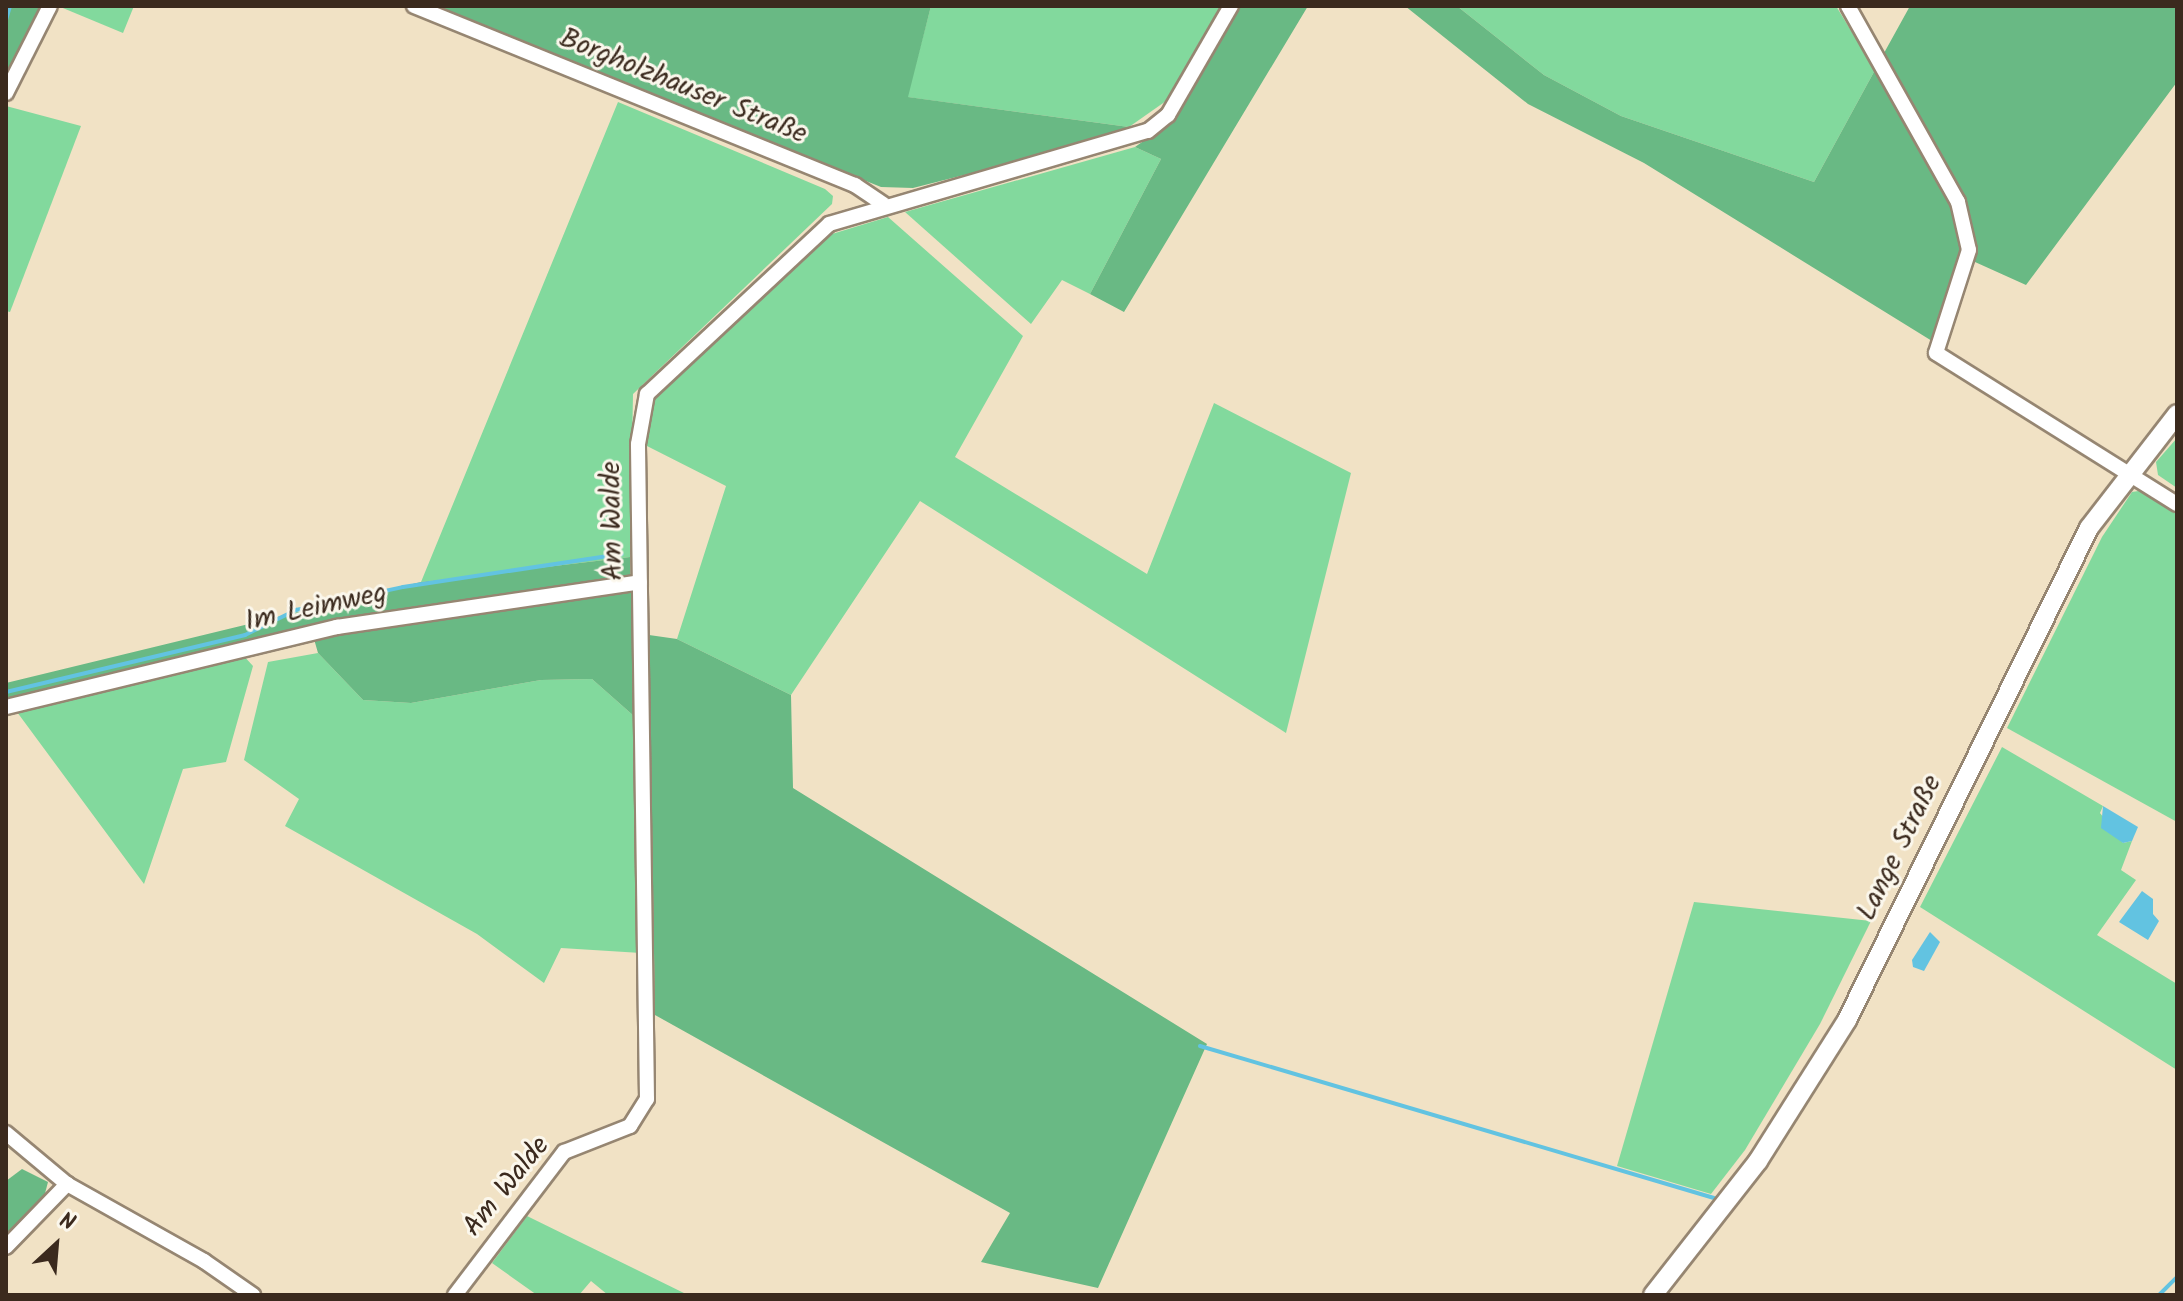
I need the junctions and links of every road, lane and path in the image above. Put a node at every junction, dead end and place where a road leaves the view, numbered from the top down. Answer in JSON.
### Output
{"nodes":[{"id":1,"x":50,"y":6,"type":"edge"},
{"id":2,"x":414,"y":6,"type":"edge"},
{"id":3,"x":1231,"y":6,"type":"edge"},
{"id":4,"x":1848,"y":6,"type":"edge"},
{"id":5,"x":6,"y":93,"type":"edge"},
{"id":6,"x":883,"y":204,"type":"junction"},
{"id":7,"x":2177,"y":414,"type":"edge"},
{"id":8,"x":2129,"y":472,"type":"junction"},
{"id":9,"x":2177,"y":504,"type":"edge"},
{"id":10,"x":640,"y":582,"type":"junction"},
{"id":11,"x":6,"y":707,"type":"edge"},
{"id":12,"x":6,"y":1133,"type":"edge"},
{"id":13,"x":67,"y":1184,"type":"junction"},
{"id":14,"x":6,"y":1247,"type":"edge"},
{"id":15,"x":253,"y":1295,"type":"edge"},
{"id":16,"x":455,"y":1295,"type":"edge"},
{"id":17,"x":1653,"y":1295,"type":"edge"}],
"edges":[{"from":1,"to":5,"type":"street"},
{"from":2,"to":6,"type":"street","name":"Borgholzhauser Straße"},
{"from":3,"to":6,"type":"street","name":"Am Walde"},
{"from":4,"to":8,"type":"street"},
{"from":6,"to":10,"type":"street","name":"Am Walde"},
{"from":7,"to":8,"type":"street","name":"Lange Straße"},
{"from":8,"to":9,"type":"street"},
{"from":8,"to":17,"type":"street","name":"Lange Straße"},
{"from":10,"to":11,"type":"street","name":"Im Leimweg"},
{"from":10,"to":16,"type":"street","name":"Am Walde"},
{"from":12,"to":13,"type":"street"},
{"from":13,"to":14,"type":"street"},
{"from":13,"to":15,"type":"street"}]}
